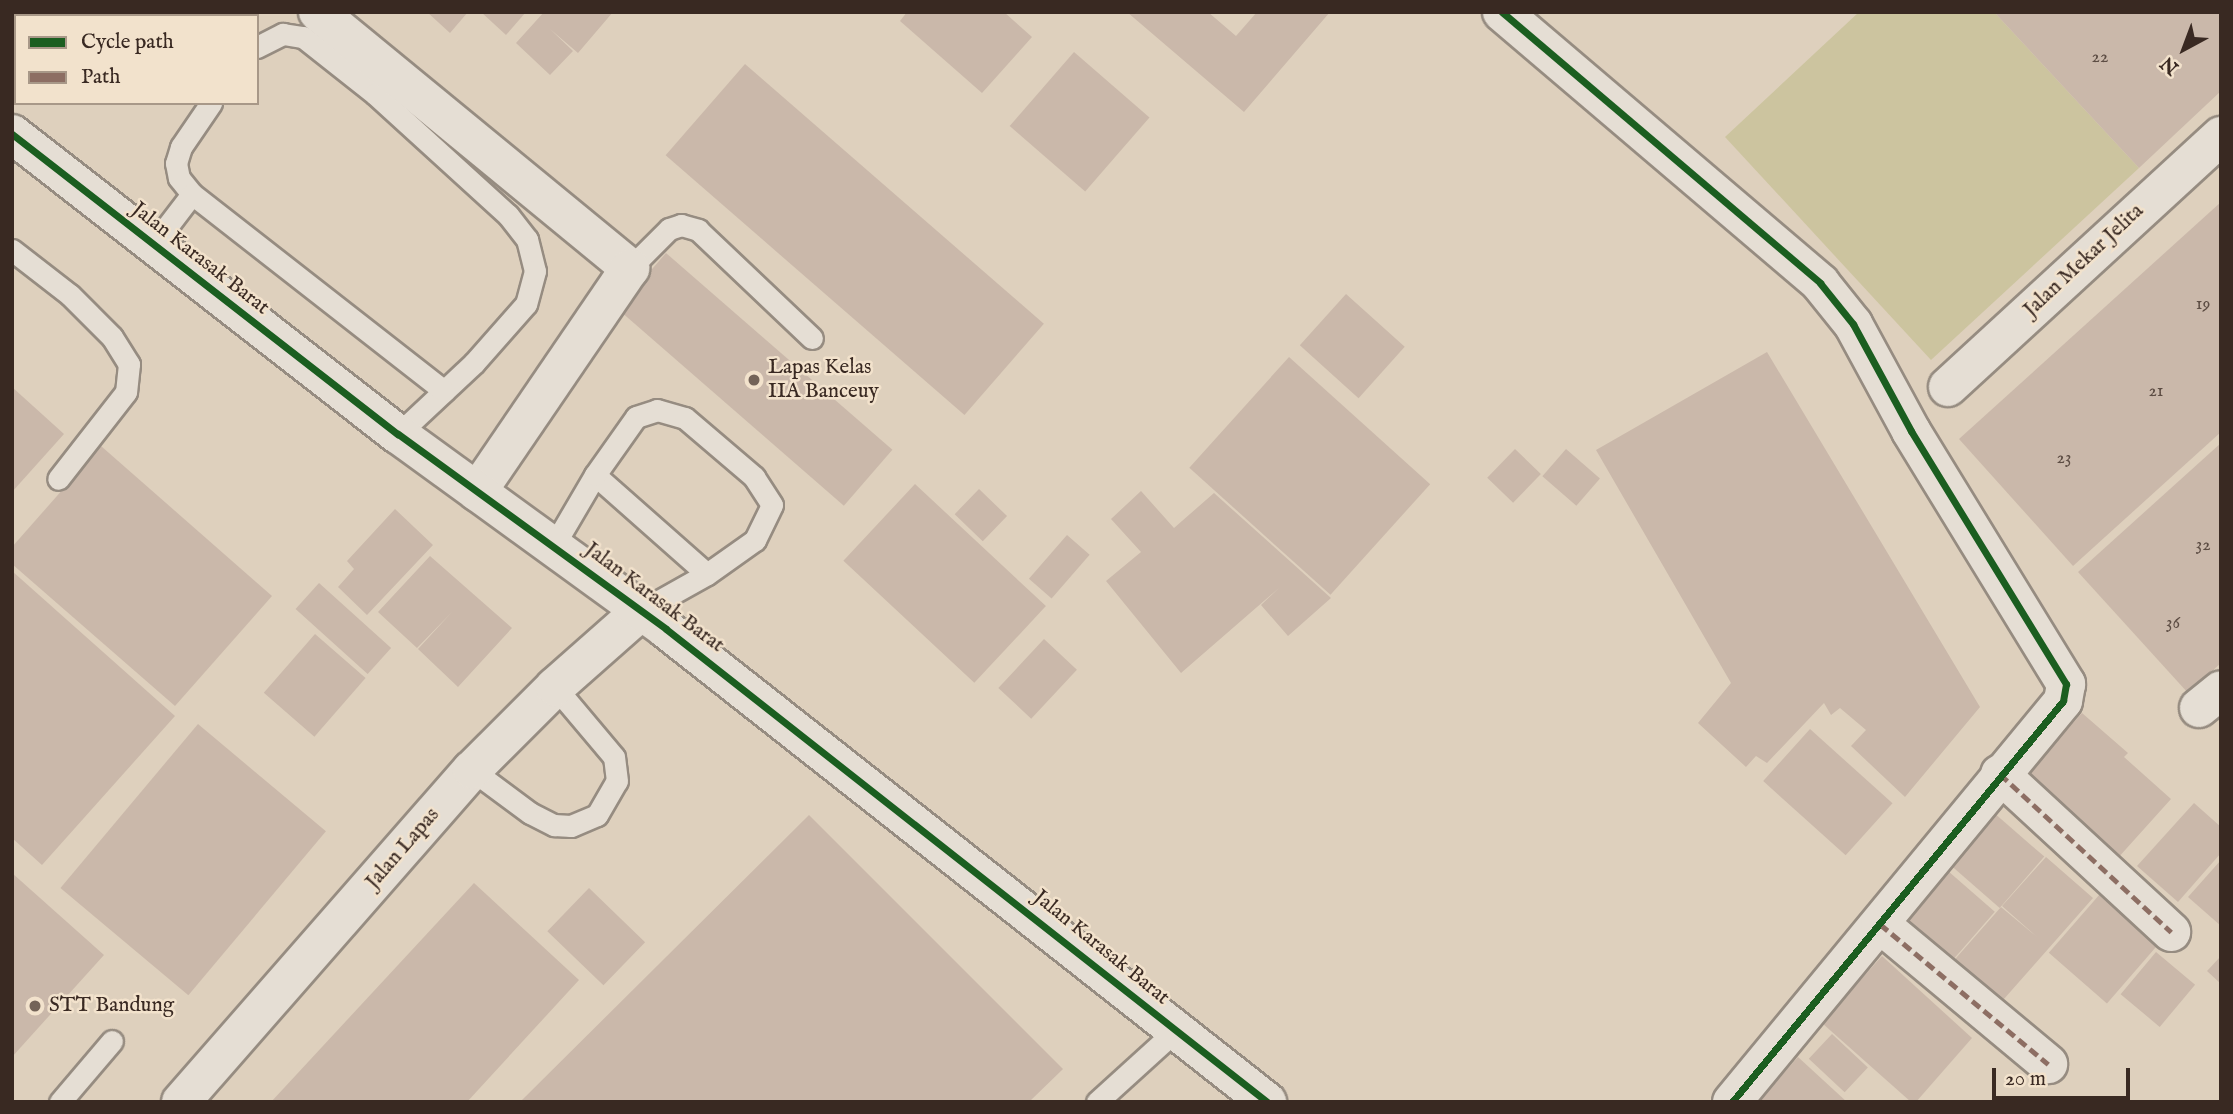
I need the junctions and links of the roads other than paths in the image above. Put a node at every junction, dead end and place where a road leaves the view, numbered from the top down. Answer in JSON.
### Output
{"nodes":[{"id":1,"x":318,"y":12,"type":"edge"},
{"id":2,"x":1502,"y":12,"type":"edge"},
{"id":3,"x":259,"y":46,"type":"edge"},
{"id":4,"x":210,"y":105,"type":"edge"},
{"id":5,"x":12,"y":134,"type":"edge"},
{"id":6,"x":2221,"y":136,"type":"edge"},
{"id":7,"x":192,"y":194,"type":"junction"},
{"id":8,"x":153,"y":245,"type":"junction"},
{"id":9,"x":12,"y":250,"type":"edge"},
{"id":10,"x":630,"y":268,"type":"junction"},
{"id":11,"x":812,"y":338,"type":"dead end"},
{"id":12,"x":1948,"y":387,"type":"dead end"},
{"id":13,"x":444,"y":391,"type":"junction"},
{"id":14,"x":398,"y":434,"type":"junction"},
{"id":15,"x":595,"y":475,"type":"junction"},
{"id":16,"x":58,"y":479,"type":"dead end"},
{"id":17,"x":477,"y":492,"type":"junction"},
{"id":18,"x":554,"y":545,"type":"junction"},
{"id":19,"x":707,"y":574,"type":"junction"},
{"id":20,"x":641,"y":611,"type":"junction"},
{"id":21,"x":555,"y":687,"type":"junction"},
{"id":22,"x":472,"y":770,"type":"junction"},
{"id":23,"x":2000,"y":774,"type":"junction"},
{"id":24,"x":1880,"y":924,"type":"junction"},
{"id":25,"x":2171,"y":932,"type":"dead end"},
{"id":26,"x":1176,"y":1030,"type":"junction"},
{"id":27,"x":112,"y":1041,"type":"dead end"},
{"id":28,"x":2048,"y":1064,"type":"dead end"},
{"id":29,"x":60,"y":1102,"type":"edge"},
{"id":30,"x":181,"y":1102,"type":"edge"},
{"id":31,"x":1097,"y":1102,"type":"edge"},
{"id":32,"x":1266,"y":1102,"type":"edge"},
{"id":33,"x":1732,"y":1102,"type":"edge"}],
"edges":[{"from":1,"to":10,"type":"street"},
{"from":2,"to":23,"type":"street"},
{"from":3,"to":13,"type":"lane"},
{"from":4,"to":7,"type":"lane"},
{"from":5,"to":8,"type":"street","name":"Jalan Karasak Barat"},
{"from":6,"to":12,"type":"street","name":"Jalan Mekar Jelita"},
{"from":7,"to":8,"type":"lane"},
{"from":7,"to":13,"type":"lane"},
{"from":8,"to":14,"type":"street","name":"Jalan Karasak Barat"},
{"from":9,"to":16,"type":"lane"},
{"from":10,"to":11,"type":"lane"},
{"from":10,"to":17,"type":"street"},
{"from":13,"to":14,"type":"lane"},
{"from":14,"to":17,"type":"street","name":"Jalan Karasak Barat"},
{"from":15,"to":18,"type":"lane"},
{"from":15,"to":19,"type":"lane"},
{"from":15,"to":19,"type":"lane"},
{"from":17,"to":18,"type":"street","name":"Jalan Karasak Barat"},
{"from":18,"to":20,"type":"street","name":"Jalan Karasak Barat"},
{"from":19,"to":20,"type":"lane"},
{"from":20,"to":21,"type":"street","name":"Jalan Lapas"},
{"from":20,"to":26,"type":"street","name":"Jalan Karasak Barat"},
{"from":21,"to":22,"type":"street","name":"Jalan Lapas"},
{"from":21,"to":22,"type":"lane"},
{"from":22,"to":30,"type":"street","name":"Jalan Lapas"},
{"from":23,"to":24,"type":"street"},
{"from":23,"to":25,"type":"street"},
{"from":24,"to":28,"type":"street"},
{"from":24,"to":33,"type":"street"},
{"from":26,"to":31,"type":"lane"},
{"from":26,"to":32,"type":"street","name":"Jalan Karasak Barat"},
{"from":27,"to":29,"type":"lane"}]}
